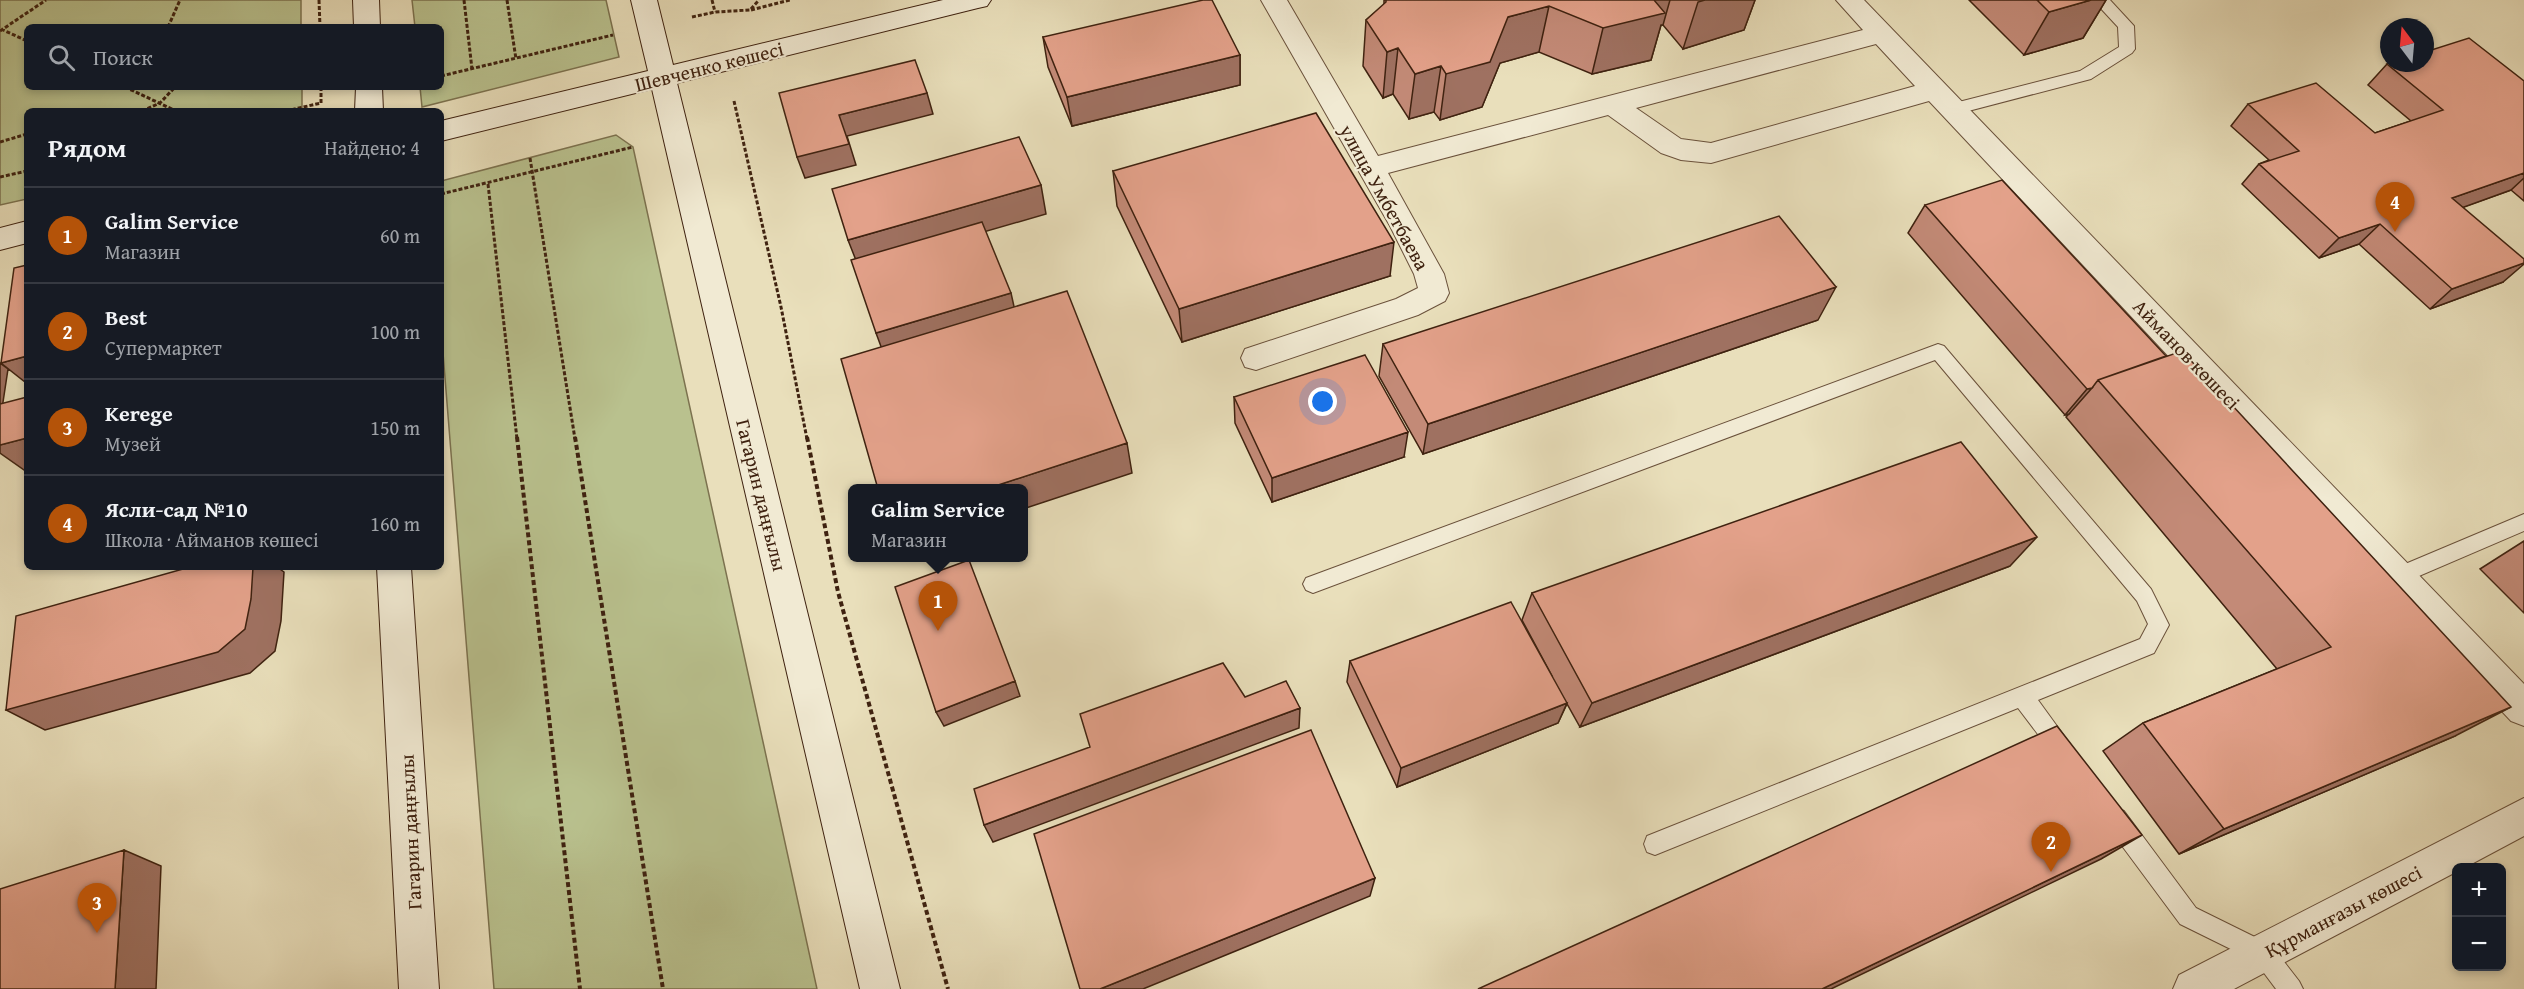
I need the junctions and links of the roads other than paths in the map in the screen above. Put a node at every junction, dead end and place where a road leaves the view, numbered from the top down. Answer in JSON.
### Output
{"nodes":[{"id":1,"x":366,"y":0,"type":"edge"},
{"id":2,"x":644,"y":0,"type":"edge"},
{"id":3,"x":978,"y":0,"type":"edge"},
{"id":4,"x":1274,"y":0,"type":"edge"},
{"id":5,"x":1849,"y":0,"type":"edge"},
{"id":6,"x":2102,"y":0,"type":"edge"},
{"id":7,"x":367,"y":24,"type":"edge"},
{"id":8,"x":1882,"y":34,"type":"junction"},
{"id":9,"x":662,"y":77,"type":"junction"},
{"id":10,"x":369,"y":90,"type":"edge"},
{"id":11,"x":1944,"y":99,"type":"junction"},
{"id":12,"x":1611,"y":105,"type":"junction"},
{"id":13,"x":369,"y":108,"type":"edge"},
{"id":14,"x":444,"y":130,"type":"edge"},
{"id":15,"x":1371,"y":168,"type":"junction"},
{"id":16,"x":24,"y":233,"type":"edge"},
{"id":17,"x":0,"y":239,"type":"edge"},
{"id":18,"x":1256,"y":358,"type":"dead end"},
{"id":19,"x":2524,"y":522,"type":"edge"},
{"id":20,"x":394,"y":570,"type":"edge"},
{"id":21,"x":2398,"y":576,"type":"junction"},
{"id":22,"x":1313,"y":584,"type":"dead end"},
{"id":23,"x":2022,"y":696,"type":"junction"},
{"id":24,"x":2524,"y":709,"type":"edge"},
{"id":25,"x":2080,"y":772,"type":"edge"},
{"id":26,"x":2102,"y":801,"type":"edge"},
{"id":27,"x":2524,"y":816,"type":"edge"},
{"id":28,"x":1655,"y":844,"type":"dead end"},
{"id":29,"x":2262,"y":953,"type":"junction"},
{"id":30,"x":419,"y":989,"type":"edge"},
{"id":31,"x":880,"y":989,"type":"edge"},
{"id":32,"x":2193,"y":989,"type":"edge"},
{"id":33,"x":2291,"y":989,"type":"edge"}],
"edges":[{"from":1,"to":7,"type":"street"},
{"from":2,"to":9,"type":"street","name":"Гагарин даңғылы"},
{"from":3,"to":9,"type":"street","name":"Шевченко көшесі"},
{"from":4,"to":15,"type":"street","name":"улица Умбетбаева"},
{"from":5,"to":8,"type":"street","name":"Айманов көшесі"},
{"from":6,"to":11,"type":"lane"},
{"from":8,"to":11,"type":"street","name":"Айманов көшесі"},
{"from":8,"to":12,"type":"street"},
{"from":9,"to":14,"type":"street","name":"Шевченко көшесі"},
{"from":9,"to":31,"type":"street","name":"Гагарин даңғылы"},
{"from":10,"to":13,"type":"street"},
{"from":11,"to":12,"type":"street"},
{"from":11,"to":21,"type":"street","name":"Айманов көшесі"},
{"from":12,"to":15,"type":"street"},
{"from":15,"to":18,"type":"street","name":"улица Умбетбаева"},
{"from":16,"to":17,"type":"street"},
{"from":19,"to":21,"type":"lane"},
{"from":20,"to":30,"type":"street","name":"Гагарин даңғылы"},
{"from":21,"to":24,"type":"street","name":"Айманов көшесі"},
{"from":22,"to":23,"type":"lane"},
{"from":23,"to":25,"type":"lane"},
{"from":23,"to":28,"type":"lane"},
{"from":26,"to":29,"type":"lane"},
{"from":27,"to":29,"type":"street","name":"Құрманғазы көшесі"},
{"from":29,"to":32,"type":"street","name":"Құрманғазы көшесі"},
{"from":29,"to":33,"type":"lane"}]}
